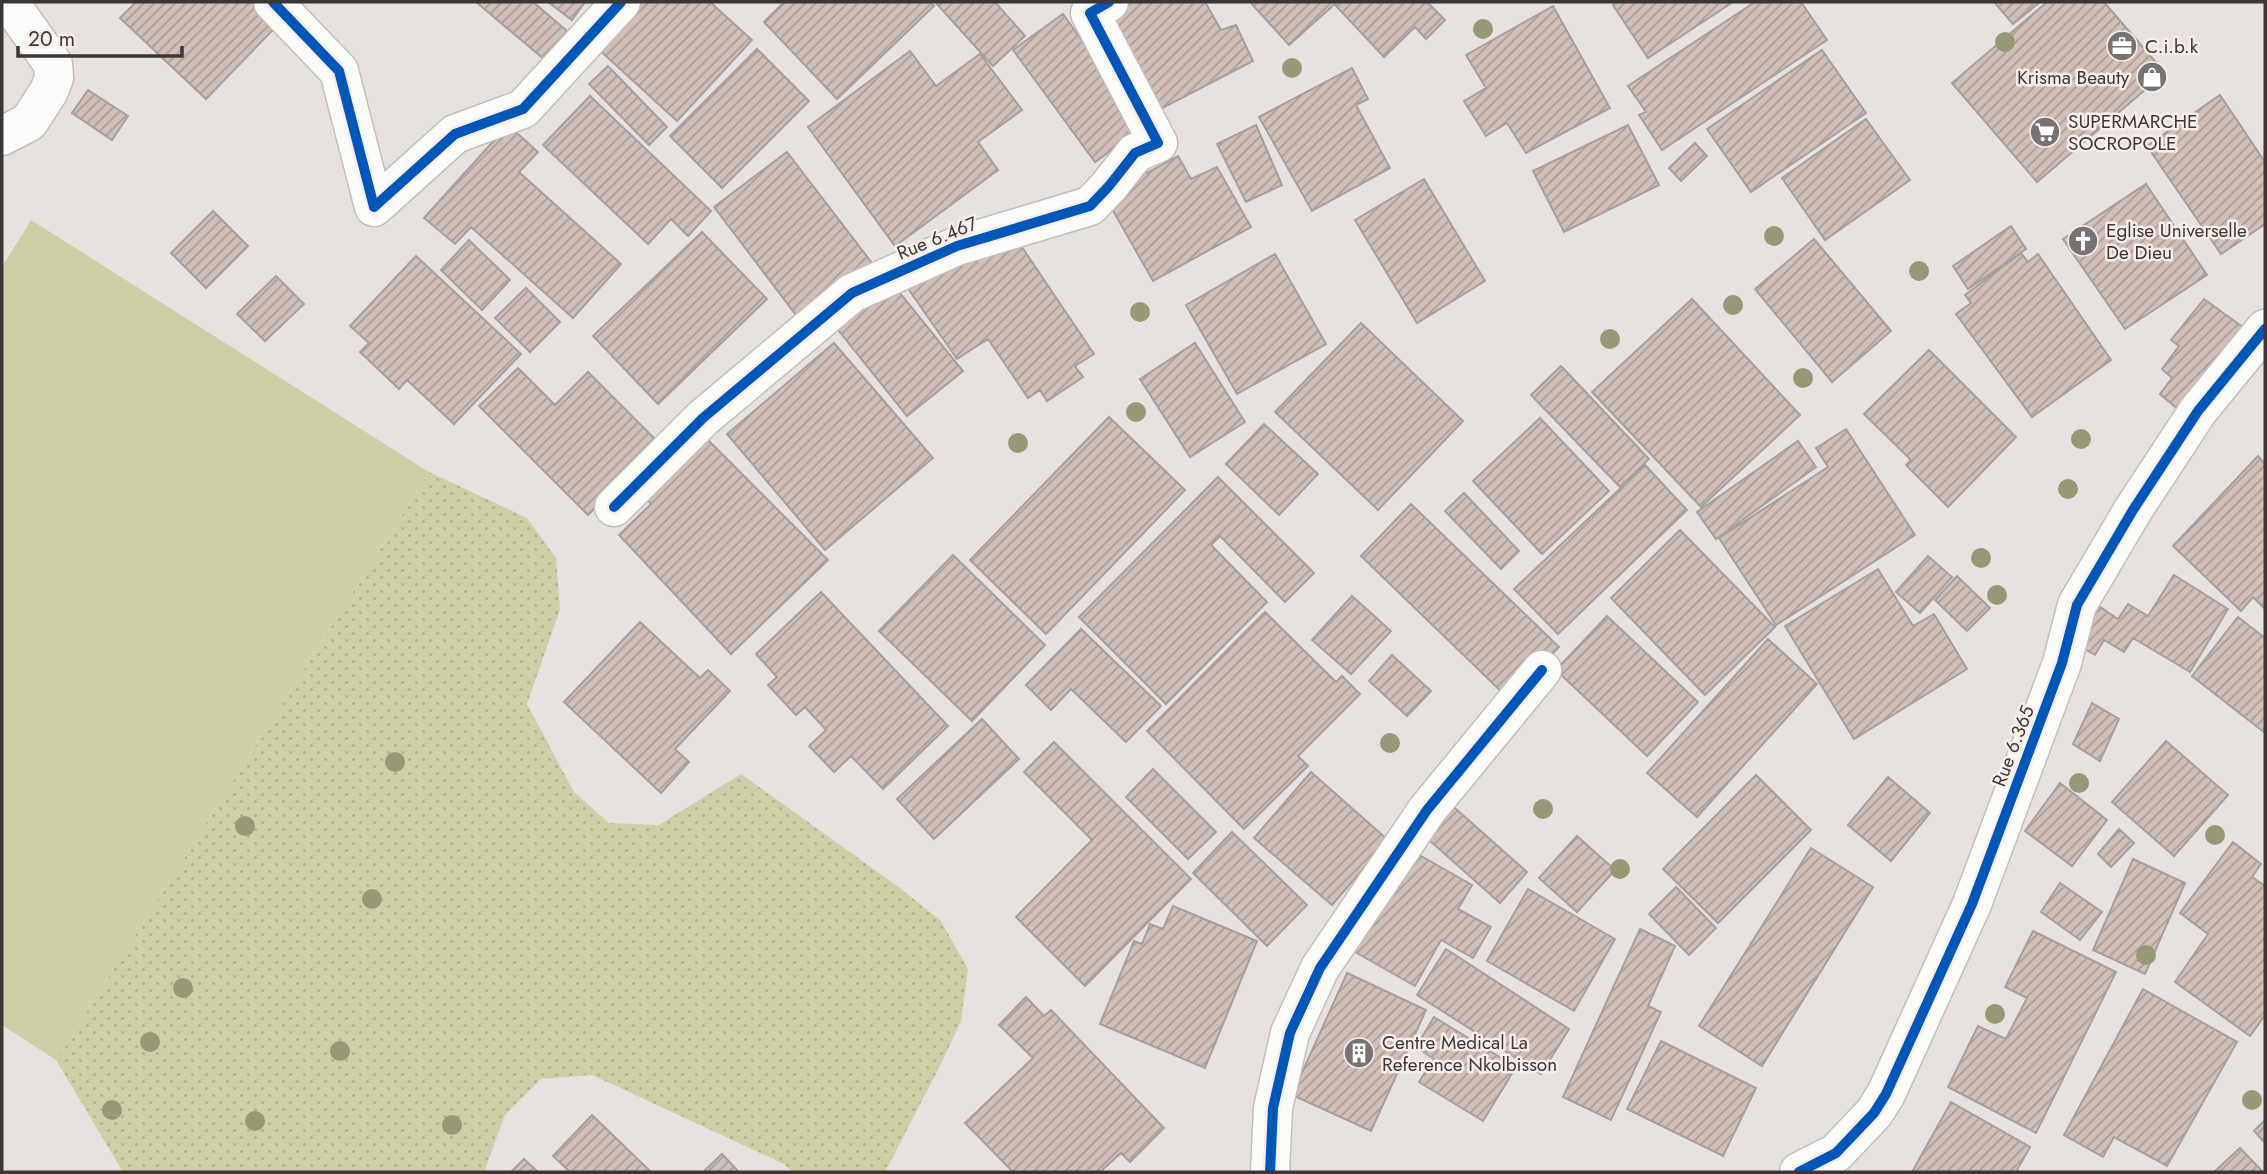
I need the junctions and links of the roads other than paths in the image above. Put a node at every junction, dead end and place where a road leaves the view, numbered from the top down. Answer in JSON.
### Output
{"nodes":[{"id":1,"x":9,"y":2,"type":"edge"},
{"id":2,"x":273,"y":2,"type":"edge"},
{"id":3,"x":621,"y":2,"type":"edge"},
{"id":4,"x":1109,"y":2,"type":"edge"},
{"id":5,"x":2,"y":136,"type":"edge"},
{"id":6,"x":2265,"y":328,"type":"edge"},
{"id":7,"x":614,"y":507,"type":"dead end"},
{"id":8,"x":1542,"y":670,"type":"dead end"},
{"id":9,"x":1833,"y":1163,"type":"edge"},
{"id":10,"x":1270,"y":1172,"type":"edge"},
{"id":11,"x":1799,"y":1172,"type":"edge"}],
"edges":[{"from":1,"to":5,"type":"street"},
{"from":2,"to":3,"type":"street"},
{"from":4,"to":7,"type":"street","name":"Rue 6.467"},
{"from":6,"to":9,"type":"street","name":"Rue 6.365"},
{"from":8,"to":10,"type":"street"},
{"from":9,"to":11,"type":"street","name":"Rue 6.365"}]}
